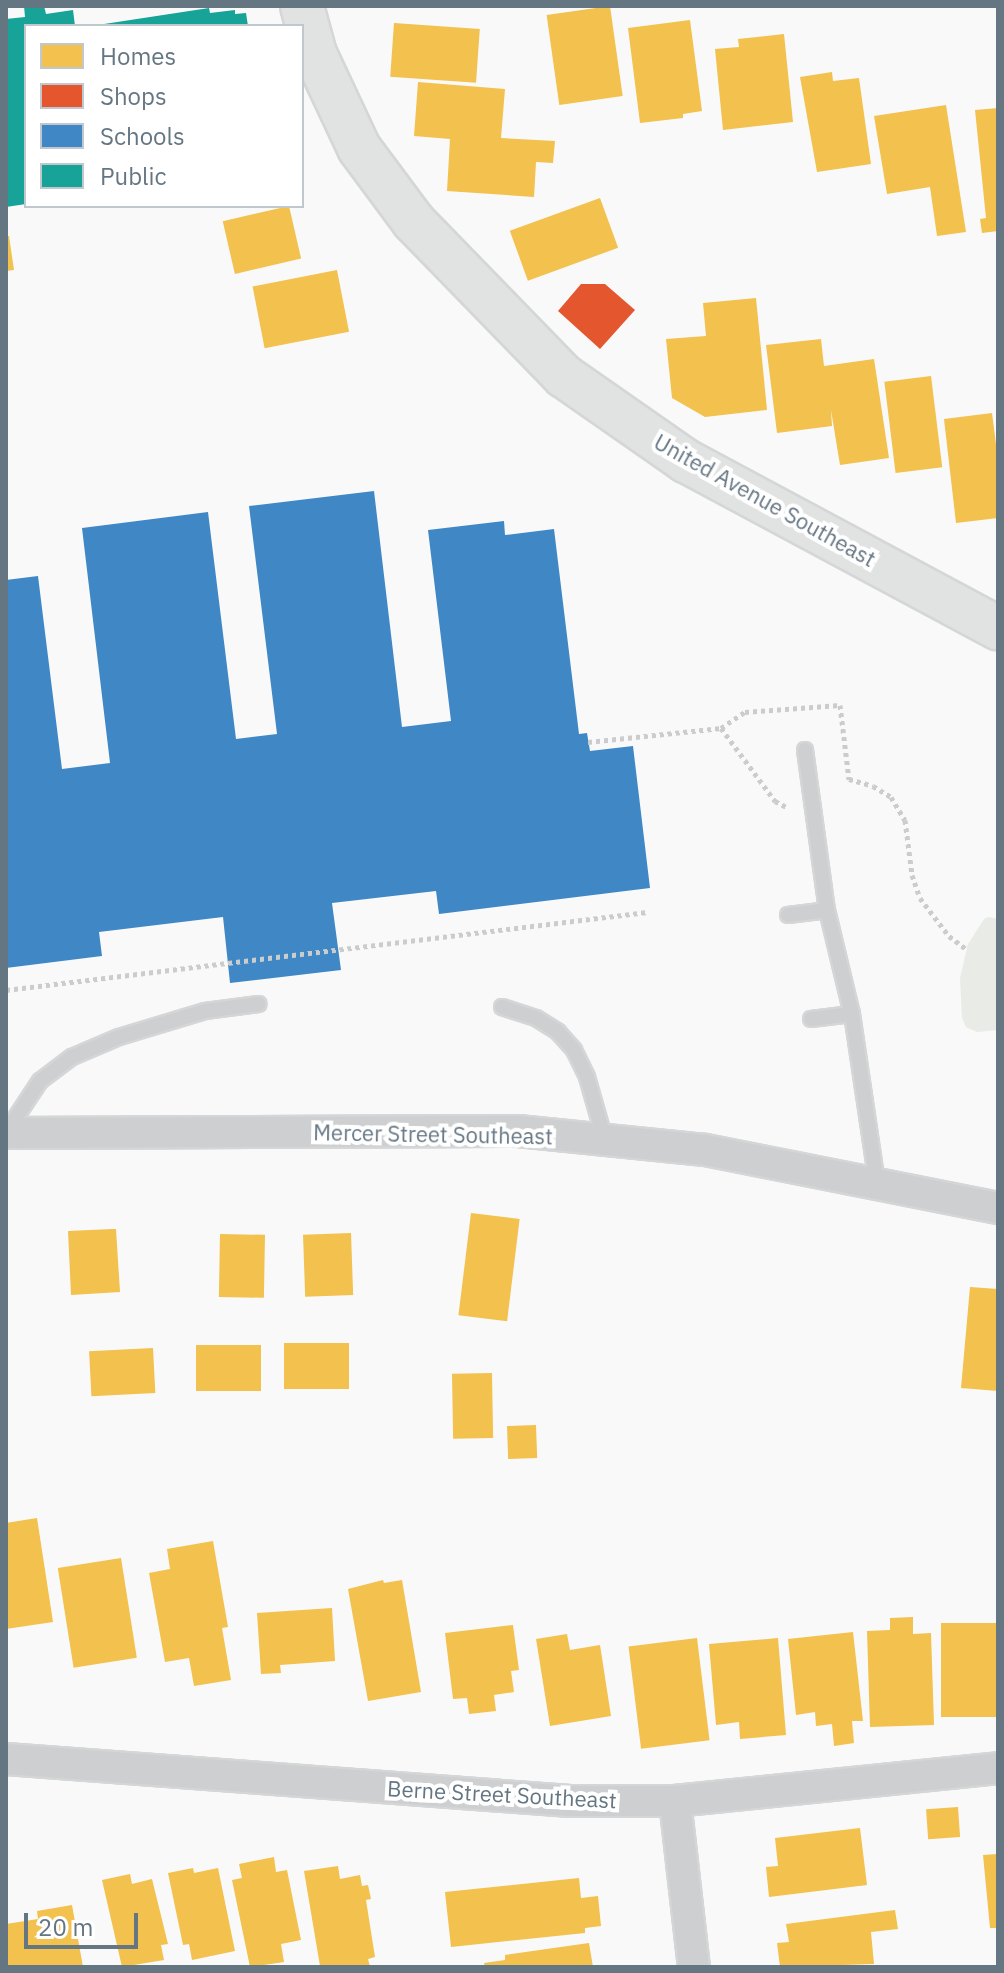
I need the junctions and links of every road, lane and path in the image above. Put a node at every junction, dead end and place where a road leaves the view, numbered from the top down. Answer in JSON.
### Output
{"nodes":[{"id":1,"x":302,"y":6,"type":"edge"},
{"id":2,"x":998,"y":628,"type":"edge"},
{"id":3,"x":721,"y":728,"type":"junction"},
{"id":4,"x":588,"y":742,"type":"dead end"},
{"id":5,"x":805,"y":750,"type":"dead end"},
{"id":6,"x":814,"y":820,"type":"junction"},
{"id":7,"x":827,"y":910,"type":"junction"},
{"id":8,"x":647,"y":912,"type":"dead end"},
{"id":9,"x":788,"y":915,"type":"dead end"},
{"id":10,"x":966,"y":949,"type":"dead end"},
{"id":11,"x":6,"y":990,"type":"edge"},
{"id":12,"x":259,"y":1004,"type":"dead end"},
{"id":13,"x":502,"y":1007,"type":"dead end"},
{"id":14,"x":852,"y":1014,"type":"junction"},
{"id":15,"x":811,"y":1019,"type":"dead end"},
{"id":16,"x":6,"y":1133,"type":"edge"},
{"id":17,"x":605,"y":1140,"type":"junction"},
{"id":18,"x":877,"y":1184,"type":"junction"},
{"id":19,"x":998,"y":1208,"type":"edge"},
{"id":20,"x":6,"y":1759,"type":"edge"},
{"id":21,"x":998,"y":1768,"type":"edge"},
{"id":22,"x":675,"y":1801,"type":"junction"},
{"id":23,"x":694,"y":1967,"type":"edge"}],
"edges":[{"from":1,"to":2,"type":"street","name":"United Avenue Southeast"},
{"from":3,"to":4,"type":"path"},
{"from":3,"to":6,"type":"path"},
{"from":3,"to":10,"type":"path"},
{"from":5,"to":6,"type":"lane"},
{"from":6,"to":7,"type":"lane"},
{"from":7,"to":9,"type":"lane"},
{"from":7,"to":14,"type":"lane"},
{"from":8,"to":11,"type":"path"},
{"from":12,"to":16,"type":"lane"},
{"from":13,"to":17,"type":"lane"},
{"from":14,"to":15,"type":"lane"},
{"from":14,"to":18,"type":"lane"},
{"from":16,"to":17,"type":"street","name":"Mercer Street Southeast"},
{"from":17,"to":18,"type":"street","name":"Mercer Street Southeast"},
{"from":18,"to":19,"type":"street","name":"Mercer Street Southeast"},
{"from":20,"to":22,"type":"street","name":"Berne Street Southeast"},
{"from":21,"to":22,"type":"street","name":"Berne Street Southeast"},
{"from":22,"to":23,"type":"street"}]}
